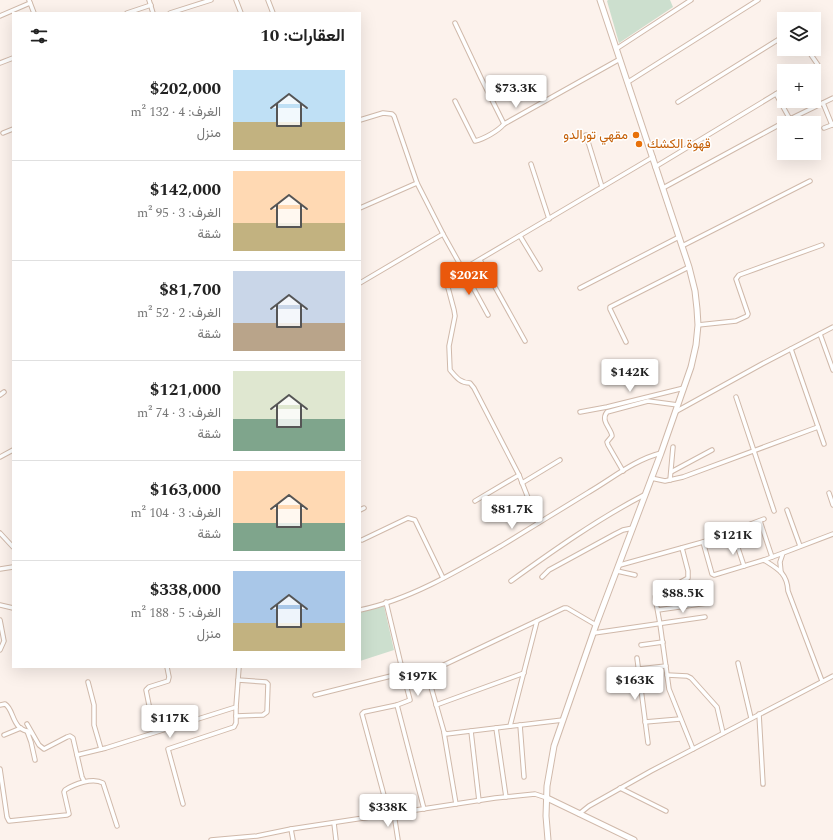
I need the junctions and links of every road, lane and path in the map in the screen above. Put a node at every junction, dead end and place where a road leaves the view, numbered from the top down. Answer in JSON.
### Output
{"nodes":[{"id":1,"x":149,"y":0,"type":"edge"},
{"id":2,"x":211,"y":0,"type":"edge"},
{"id":3,"x":236,"y":0,"type":"edge"},
{"id":4,"x":268,"y":0,"type":"edge"},
{"id":5,"x":600,"y":0,"type":"edge"},
{"id":6,"x":691,"y":0,"type":"edge"},
{"id":7,"x":758,"y":0,"type":"edge"},
{"id":8,"x":30,"y":1,"type":"edge"},
{"id":9,"x":150,"y":5,"type":"junction"},
{"id":10,"x":34,"y":12,"type":"edge"},
{"id":11,"x":130,"y":12,"type":"edge"},
{"id":12,"x":153,"y":12,"type":"edge"},
{"id":13,"x":173,"y":12,"type":"edge"},
{"id":14,"x":241,"y":12,"type":"edge"},
{"id":15,"x":273,"y":12,"type":"edge"},
{"id":16,"x":0,"y":16,"type":"edge"},
{"id":17,"x":455,"y":23,"type":"dead end"},
{"id":18,"x":777,"y":40,"type":"edge"},
{"id":19,"x":616,"y":49,"type":"junction"},
{"id":20,"x":12,"y":58,"type":"edge"},
{"id":21,"x":620,"y":59,"type":"junction"},
{"id":22,"x":0,"y":63,"type":"edge"},
{"id":23,"x":628,"y":82,"type":"junction"},
{"id":24,"x":776,"y":94,"type":"joint"},
{"id":25,"x":833,"y":98,"type":"edge"},
{"id":26,"x":455,"y":101,"type":"dead end"},
{"id":27,"x":678,"y":102,"type":"dead end"},
{"id":28,"x":823,"y":103,"type":"junction"},
{"id":29,"x":788,"y":116,"type":"edge"},
{"id":30,"x":796,"y":116,"type":"edge"},
{"id":31,"x":361,"y":120,"type":"edge"},
{"id":32,"x":504,"y":124,"type":"junction"},
{"id":33,"x":832,"y":124,"type":"edge"},
{"id":34,"x":777,"y":126,"type":"edge"},
{"id":35,"x":824,"y":128,"type":"dead end"},
{"id":36,"x":12,"y":129,"type":"edge"},
{"id":37,"x":3,"y":133,"type":"dead end"},
{"id":38,"x":586,"y":135,"type":"dead end"},
{"id":39,"x":652,"y":157,"type":"junction"},
{"id":40,"x":531,"y":164,"type":"dead end"},
{"id":41,"x":655,"y":167,"type":"junction"},
{"id":42,"x":810,"y":181,"type":"dead end"},
{"id":43,"x":417,"y":183,"type":"junction"},
{"id":44,"x":602,"y":187,"type":"junction"},
{"id":45,"x":663,"y":188,"type":"junction"},
{"id":46,"x":361,"y":208,"type":"edge"},
{"id":47,"x":549,"y":219,"type":"junction"},
{"id":48,"x":443,"y":234,"type":"junction"},
{"id":49,"x":520,"y":236,"type":"junction"},
{"id":50,"x":679,"y":237,"type":"junction"},
{"id":51,"x":822,"y":245,"type":"dead end"},
{"id":52,"x":682,"y":246,"type":"junction"},
{"id":53,"x":480,"y":260,"type":"junction"},
{"id":54,"x":689,"y":268,"type":"junction"},
{"id":55,"x":463,"y":269,"type":"junction"},
{"id":56,"x":540,"y":269,"type":"dead end"},
{"id":57,"x":361,"y":282,"type":"edge"},
{"id":58,"x":580,"y":288,"type":"dead end"},
{"id":59,"x":488,"y":315,"type":"dead end"},
{"id":60,"x":698,"y":325,"type":"junction"},
{"id":61,"x":833,"y":327,"type":"edge"},
{"id":62,"x":820,"y":334,"type":"junction"},
{"id":63,"x":525,"y":341,"type":"dead end"},
{"id":64,"x":626,"y":342,"type":"dead end"},
{"id":65,"x":792,"y":349,"type":"junction"},
{"id":66,"x":833,"y":370,"type":"edge"},
{"id":67,"x":684,"y":388,"type":"junction"},
{"id":68,"x":4,"y":392,"type":"dead end"},
{"id":69,"x":0,"y":395,"type":"edge"},
{"id":70,"x":736,"y":397,"type":"dead end"},
{"id":71,"x":678,"y":405,"type":"junction"},
{"id":72,"x":580,"y":412,"type":"dead end"},
{"id":73,"x":676,"y":412,"type":"junction"},
{"id":74,"x":818,"y":427,"type":"junction"},
{"id":75,"x":824,"y":444,"type":"dead end"},
{"id":76,"x":673,"y":447,"type":"dead end"},
{"id":77,"x":12,"y":450,"type":"edge"},
{"id":78,"x":712,"y":450,"type":"dead end"},
{"id":79,"x":754,"y":451,"type":"junction"},
{"id":80,"x":661,"y":453,"type":"junction"},
{"id":81,"x":0,"y":456,"type":"edge"},
{"id":82,"x":560,"y":460,"type":"dead end"},
{"id":83,"x":623,"y":471,"type":"junction"},
{"id":84,"x":671,"y":472,"type":"junction"},
{"id":85,"x":519,"y":474,"type":"junction"},
{"id":86,"x":651,"y":478,"type":"junction"},
{"id":87,"x":670,"y":480,"type":"junction"},
{"id":88,"x":522,"y":483,"type":"junction"},
{"id":89,"x":829,"y":493,"type":"dead end"},
{"id":90,"x":644,"y":494,"type":"junction"},
{"id":91,"x":475,"y":501,"type":"dead end"},
{"id":92,"x":833,"y":504,"type":"edge"},
{"id":93,"x":788,"y":510,"type":"dead end"},
{"id":94,"x":774,"y":511,"type":"dead end"},
{"id":95,"x":764,"y":519,"type":"dead end"},
{"id":96,"x":760,"y":520,"type":"junction"},
{"id":97,"x":538,"y":523,"type":"junction"},
{"id":98,"x":633,"y":528,"type":"junction"},
{"id":99,"x":0,"y":532,"type":"edge"},
{"id":100,"x":833,"y":534,"type":"edge"},
{"id":101,"x":362,"y":540,"type":"dead end"},
{"id":102,"x":703,"y":542,"type":"junction"},
{"id":103,"x":736,"y":542,"type":"dead end"},
{"id":104,"x":12,"y":546,"type":"edge"},
{"id":105,"x":800,"y":546,"type":"junction"},
{"id":106,"x":682,"y":548,"type":"junction"},
{"id":107,"x":783,"y":553,"type":"junction"},
{"id":108,"x":772,"y":557,"type":"junction"},
{"id":109,"x":764,"y":560,"type":"junction"},
{"id":110,"x":620,"y":565,"type":"junction"},
{"id":111,"x":744,"y":566,"type":"junction"},
{"id":112,"x":12,"y":567,"type":"edge"},
{"id":113,"x":0,"y":569,"type":"edge"},
{"id":114,"x":617,"y":571,"type":"junction"},
{"id":115,"x":781,"y":572,"type":"junction"},
{"id":116,"x":635,"y":576,"type":"dead end"},
{"id":117,"x":542,"y":577,"type":"dead end"},
{"id":118,"x":443,"y":578,"type":"junction"},
{"id":119,"x":511,"y":581,"type":"dead end"},
{"id":120,"x":657,"y":586,"type":"dead end"},
{"id":121,"x":655,"y":597,"type":"dead end"},
{"id":122,"x":386,"y":602,"type":"junction"},
{"id":123,"x":707,"y":603,"type":"dead end"},
{"id":124,"x":0,"y":605,"type":"edge"},
{"id":125,"x":12,"y":608,"type":"edge"},
{"id":126,"x":361,"y":610,"type":"edge"},
{"id":127,"x":658,"y":610,"type":"junction"},
{"id":128,"x":705,"y":617,"type":"dead end"},
{"id":129,"x":0,"y":620,"type":"edge"},
{"id":130,"x":538,"y":621,"type":"junction"},
{"id":131,"x":596,"y":624,"type":"junction"},
{"id":132,"x":660,"y":624,"type":"junction"},
{"id":133,"x":594,"y":633,"type":"junction"},
{"id":134,"x":662,"y":642,"type":"junction"},
{"id":135,"x":641,"y":645,"type":"dead end"},
{"id":136,"x":0,"y":650,"type":"edge"},
{"id":137,"x":637,"y":658,"type":"dead end"},
{"id":138,"x":738,"y":663,"type":"dead end"},
{"id":139,"x":666,"y":666,"type":"junction"},
{"id":140,"x":167,"y":668,"type":"edge"},
{"id":141,"x":239,"y":668,"type":"edge"},
{"id":142,"x":639,"y":670,"type":"junction"},
{"id":143,"x":403,"y":673,"type":"junction"},
{"id":144,"x":427,"y":673,"type":"junction"},
{"id":145,"x":524,"y":673,"type":"junction"},
{"id":146,"x":667,"y":675,"type":"junction"},
{"id":147,"x":833,"y":676,"type":"edge"},
{"id":148,"x":238,"y":680,"type":"junction"},
{"id":149,"x":822,"y":681,"type":"junction"},
{"id":150,"x":88,"y":682,"type":"dead end"},
{"id":151,"x":406,"y":683,"type":"junction"},
{"id":152,"x":315,"y":695,"type":"dead end"},
{"id":153,"x":0,"y":705,"type":"edge"},
{"id":154,"x":149,"y":705,"type":"dead end"},
{"id":155,"x":397,"y":705,"type":"junction"},
{"id":156,"x":436,"y":705,"type":"junction"},
{"id":157,"x":236,"y":707,"type":"junction"},
{"id":158,"x":759,"y":714,"type":"junction"},
{"id":159,"x":236,"y":716,"type":"junction"},
{"id":160,"x":751,"y":718,"type":"junction"},
{"id":161,"x":680,"y":719,"type":"junction"},
{"id":162,"x":563,"y":720,"type":"junction"},
{"id":163,"x":645,"y":722,"type":"junction"},
{"id":164,"x":27,"y":724,"type":"dead end"},
{"id":165,"x":520,"y":725,"type":"junction"},
{"id":166,"x":510,"y":726,"type":"junction"},
{"id":167,"x":21,"y":728,"type":"junction"},
{"id":168,"x":496,"y":728,"type":"junction"},
{"id":169,"x":27,"y":731,"type":"junction"},
{"id":170,"x":471,"y":731,"type":"junction"},
{"id":171,"x":444,"y":732,"type":"junction"},
{"id":172,"x":723,"y":733,"type":"junction"},
{"id":173,"x":32,"y":734,"type":"junction"},
{"id":174,"x":4,"y":735,"type":"dead end"},
{"id":175,"x":648,"y":743,"type":"dead end"},
{"id":176,"x":102,"y":749,"type":"junction"},
{"id":177,"x":693,"y":749,"type":"junction"},
{"id":178,"x":77,"y":755,"type":"junction"},
{"id":179,"x":35,"y":760,"type":"dead end"},
{"id":180,"x":0,"y":768,"type":"edge"},
{"id":181,"x":524,"y":777,"type":"dead end"},
{"id":182,"x":84,"y":781,"type":"junction"},
{"id":183,"x":763,"y":784,"type":"dead end"},
{"id":184,"x":620,"y":788,"type":"junction"},
{"id":185,"x":506,"y":797,"type":"junction"},
{"id":186,"x":547,"y":798,"type":"junction"},
{"id":187,"x":479,"y":801,"type":"junction"},
{"id":188,"x":183,"y":804,"type":"dead end"},
{"id":189,"x":456,"y":804,"type":"junction"},
{"id":190,"x":424,"y":809,"type":"junction"},
{"id":191,"x":666,"y":811,"type":"dead end"},
{"id":192,"x":392,"y":814,"type":"junction"},
{"id":193,"x":579,"y":814,"type":"junction"},
{"id":194,"x":334,"y":823,"type":"junction"},
{"id":195,"x":117,"y":826,"type":"dead end"},
{"id":196,"x":291,"y":829,"type":"junction"},
{"id":197,"x":211,"y":840,"type":"edge"},
{"id":198,"x":292,"y":840,"type":"edge"},
{"id":199,"x":336,"y":840,"type":"edge"},
{"id":200,"x":398,"y":840,"type":"edge"},
{"id":201,"x":548,"y":840,"type":"edge"},
{"id":202,"x":634,"y":840,"type":"edge"}],
"edges":[{"from":1,"to":9,"type":"street"},
{"from":2,"to":13,"type":"street"},
{"from":3,"to":14,"type":"street"},
{"from":4,"to":15,"type":"street"},
{"from":5,"to":19,"type":"main road"},
{"from":6,"to":19,"type":"street"},
{"from":7,"to":23,"type":"street"},
{"from":8,"to":10,"type":"street"},
{"from":8,"to":16,"type":"street"},
{"from":9,"to":11,"type":"street"},
{"from":9,"to":12,"type":"street"},
{"from":17,"to":32,"type":"street"},
{"from":18,"to":27,"type":"street"},
{"from":19,"to":21,"type":"main road"},
{"from":20,"to":22,"type":"street"},
{"from":21,"to":23,"type":"main road"},
{"from":21,"to":32,"type":"street"},
{"from":23,"to":39,"type":"main road"},
{"from":24,"to":29,"type":"street"},
{"from":24,"to":41,"type":"street"},
{"from":25,"to":28,"type":"street"},
{"from":26,"to":32,"type":"street"},
{"from":28,"to":30,"type":"street"},
{"from":28,"to":33,"type":"street"},
{"from":31,"to":43,"type":"street"},
{"from":33,"to":35,"type":"street"},
{"from":34,"to":45,"type":"street"},
{"from":36,"to":37,"type":"street"},
{"from":38,"to":44,"type":"street"},
{"from":39,"to":41,"type":"main road"},
{"from":39,"to":44,"type":"street"},
{"from":40,"to":47,"type":"street"},
{"from":41,"to":45,"type":"main road"},
{"from":42,"to":52,"type":"street"},
{"from":43,"to":46,"type":"street"},
{"from":43,"to":48,"type":"street"},
{"from":44,"to":47,"type":"street"},
{"from":45,"to":50,"type":"main road"},
{"from":47,"to":49,"type":"street"},
{"from":48,"to":55,"type":"street"},
{"from":48,"to":57,"type":"street"},
{"from":49,"to":53,"type":"street"},
{"from":49,"to":56,"type":"street"},
{"from":50,"to":52,"type":"main road"},
{"from":50,"to":58,"type":"street"},
{"from":51,"to":60,"type":"street"},
{"from":52,"to":54,"type":"main road"},
{"from":53,"to":55,"type":"street"},
{"from":53,"to":63,"type":"street"},
{"from":54,"to":60,"type":"main road"},
{"from":54,"to":64,"type":"street"},
{"from":55,"to":59,"type":"street"},
{"from":55,"to":85,"type":"street"},
{"from":60,"to":67,"type":"main road"},
{"from":61,"to":62,"type":"street"},
{"from":62,"to":65,"type":"street"},
{"from":62,"to":66,"type":"street"},
{"from":65,"to":73,"type":"street"},
{"from":65,"to":74,"type":"street"},
{"from":67,"to":71,"type":"main road"},
{"from":67,"to":72,"type":"street"},
{"from":68,"to":69,"type":"street"},
{"from":70,"to":79,"type":"street"},
{"from":71,"to":73,"type":"main road"},
{"from":71,"to":83,"type":"street"},
{"from":73,"to":80,"type":"main road"},
{"from":74,"to":75,"type":"street"},
{"from":74,"to":79,"type":"street"},
{"from":76,"to":84,"type":"street"},
{"from":77,"to":81,"type":"street"},
{"from":78,"to":84,"type":"street"},
{"from":79,"to":87,"type":"street"},
{"from":79,"to":94,"type":"street"},
{"from":80,"to":83,"type":"street"},
{"from":80,"to":86,"type":"main road"},
{"from":82,"to":88,"type":"street"},
{"from":83,"to":97,"type":"street"},
{"from":84,"to":87,"type":"street"},
{"from":85,"to":88,"type":"street"},
{"from":85,"to":91,"type":"street"},
{"from":86,"to":87,"type":"street"},
{"from":86,"to":90,"type":"main road"},
{"from":88,"to":97,"type":"street"},
{"from":89,"to":92,"type":"street"},
{"from":90,"to":98,"type":"main road"},
{"from":90,"to":119,"type":"street"},
{"from":93,"to":105,"type":"street"},
{"from":95,"to":96,"type":"street"},
{"from":96,"to":102,"type":"street"},
{"from":96,"to":108,"type":"street"},
{"from":97,"to":118,"type":"street"},
{"from":98,"to":110,"type":"main road"},
{"from":98,"to":117,"type":"street"},
{"from":99,"to":104,"type":"street"},
{"from":100,"to":105,"type":"street"},
{"from":101,"to":118,"type":"street"},
{"from":102,"to":106,"type":"street"},
{"from":102,"to":111,"type":"street"},
{"from":103,"to":111,"type":"street"},
{"from":105,"to":107,"type":"street"},
{"from":106,"to":110,"type":"street"},
{"from":106,"to":120,"type":"street"},
{"from":107,"to":108,"type":"street"},
{"from":107,"to":115,"type":"street"},
{"from":108,"to":109,"type":"street"},
{"from":109,"to":111,"type":"street"},
{"from":109,"to":115,"type":"street"},
{"from":110,"to":114,"type":"main road"},
{"from":112,"to":113,"type":"street"},
{"from":114,"to":116,"type":"street"},
{"from":114,"to":131,"type":"main road"},
{"from":115,"to":149,"type":"street"},
{"from":118,"to":122,"type":"street"},
{"from":121,"to":127,"type":"street"},
{"from":122,"to":126,"type":"street"},
{"from":122,"to":143,"type":"street"},
{"from":123,"to":127,"type":"street"},
{"from":124,"to":125,"type":"street"},
{"from":127,"to":132,"type":"street"},
{"from":128,"to":132,"type":"street"},
{"from":129,"to":136,"type":"street"},
{"from":130,"to":131,"type":"street"},
{"from":130,"to":144,"type":"street"},
{"from":130,"to":145,"type":"street"},
{"from":131,"to":133,"type":"main road"},
{"from":132,"to":133,"type":"street"},
{"from":132,"to":134,"type":"street"},
{"from":133,"to":162,"type":"main road"},
{"from":134,"to":135,"type":"street"},
{"from":134,"to":139,"type":"street"},
{"from":137,"to":142,"type":"street"},
{"from":138,"to":160,"type":"street"},
{"from":139,"to":142,"type":"street"},
{"from":139,"to":146,"type":"street"},
{"from":140,"to":154,"type":"street"},
{"from":141,"to":148,"type":"street"},
{"from":142,"to":163,"type":"street"},
{"from":143,"to":151,"type":"street"},
{"from":143,"to":152,"type":"street"},
{"from":144,"to":151,"type":"street"},
{"from":144,"to":156,"type":"street"},
{"from":145,"to":156,"type":"street"},
{"from":145,"to":166,"type":"street"},
{"from":146,"to":161,"type":"street"},
{"from":146,"to":172,"type":"street"},
{"from":147,"to":149,"type":"street"},
{"from":148,"to":157,"type":"street"},
{"from":148,"to":159,"type":"street"},
{"from":149,"to":158,"type":"street"},
{"from":150,"to":176,"type":"street"},
{"from":151,"to":155,"type":"street"},
{"from":153,"to":167,"type":"street"},
{"from":155,"to":190,"type":"street"},
{"from":155,"to":192,"type":"street"},
{"from":156,"to":171,"type":"street"},
{"from":157,"to":159,"type":"street"},
{"from":157,"to":176,"type":"street"},
{"from":158,"to":160,"type":"street"},
{"from":158,"to":183,"type":"street"},
{"from":159,"to":188,"type":"street"},
{"from":160,"to":172,"type":"street"},
{"from":161,"to":163,"type":"street"},
{"from":161,"to":177,"type":"street"},
{"from":162,"to":165,"type":"street"},
{"from":162,"to":186,"type":"main road"},
{"from":163,"to":175,"type":"street"},
{"from":164,"to":173,"type":"street"},
{"from":165,"to":166,"type":"street"},
{"from":165,"to":181,"type":"street"},
{"from":166,"to":168,"type":"street"},
{"from":167,"to":169,"type":"street"},
{"from":167,"to":174,"type":"street"},
{"from":168,"to":170,"type":"street"},
{"from":168,"to":185,"type":"street"},
{"from":169,"to":173,"type":"street"},
{"from":169,"to":179,"type":"street"},
{"from":170,"to":171,"type":"street"},
{"from":170,"to":187,"type":"street"},
{"from":171,"to":189,"type":"street"},
{"from":172,"to":177,"type":"street"},
{"from":173,"to":178,"type":"street"},
{"from":176,"to":178,"type":"street"},
{"from":177,"to":184,"type":"street"},
{"from":178,"to":182,"type":"street"},
{"from":180,"to":182,"type":"street"},
{"from":182,"to":195,"type":"street"},
{"from":184,"to":191,"type":"street"},
{"from":184,"to":193,"type":"street"},
{"from":185,"to":186,"type":"street"},
{"from":185,"to":187,"type":"street"},
{"from":186,"to":193,"type":"main road"},
{"from":186,"to":201,"type":"main road"},
{"from":187,"to":189,"type":"street"},
{"from":189,"to":190,"type":"street"},
{"from":190,"to":192,"type":"street"},
{"from":192,"to":194,"type":"street"},
{"from":192,"to":200,"type":"street"},
{"from":193,"to":202,"type":"main road"},
{"from":194,"to":196,"type":"street"},
{"from":194,"to":199,"type":"street"},
{"from":196,"to":197,"type":"street"},
{"from":196,"to":198,"type":"street"}]}
